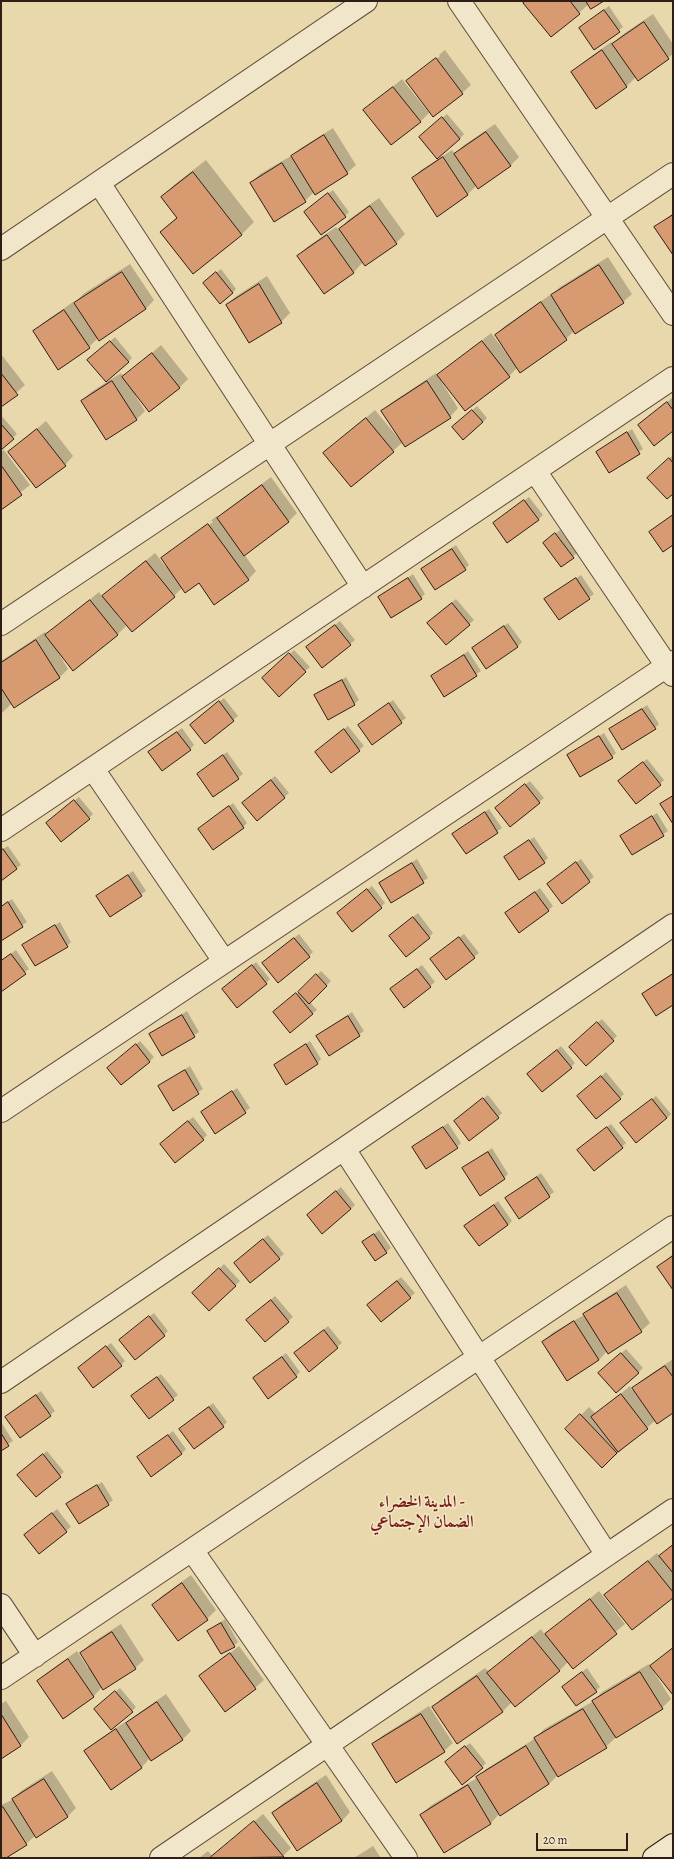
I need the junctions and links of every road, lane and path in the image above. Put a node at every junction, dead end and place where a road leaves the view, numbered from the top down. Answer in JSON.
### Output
{"nodes":[{"id":1,"x":366,"y":1,"type":"edge"},
{"id":2,"x":459,"y":1,"type":"edge"},
{"id":3,"x":673,"y":174,"type":"edge"},
{"id":4,"x":99,"y":183,"type":"junction"},
{"id":5,"x":607,"y":218,"type":"junction"},
{"id":6,"x":1,"y":249,"type":"edge"},
{"id":7,"x":673,"y":314,"type":"edge"},
{"id":8,"x":673,"y":378,"type":"edge"},
{"id":9,"x":270,"y":444,"type":"junction"},
{"id":10,"x":535,"y":471,"type":"junction"},
{"id":11,"x":363,"y":587,"type":"junction"},
{"id":12,"x":1,"y":624,"type":"edge"},
{"id":13,"x":671,"y":668,"type":"edge"},
{"id":14,"x":93,"y":768,"type":"junction"},
{"id":15,"x":1,"y":830,"type":"edge"},
{"id":16,"x":673,"y":925,"type":"edge"},
{"id":17,"x":224,"y":961,"type":"junction"},
{"id":18,"x":1,"y":1110,"type":"edge"},
{"id":19,"x":344,"y":1149,"type":"junction"},
{"id":20,"x":673,"y":1227,"type":"edge"},
{"id":21,"x":479,"y":1357,"type":"junction"},
{"id":22,"x":1,"y":1382,"type":"edge"},
{"id":23,"x":673,"y":1510,"type":"edge"},
{"id":24,"x":192,"y":1550,"type":"junction"},
{"id":25,"x":607,"y":1554,"type":"junction"},
{"id":26,"x":1,"y":1606,"type":"edge"},
{"id":27,"x":35,"y":1656,"type":"junction"},
{"id":28,"x":1,"y":1678,"type":"edge"},
{"id":29,"x":327,"y":1745,"type":"junction"},
{"id":30,"x":673,"y":1845,"type":"edge"},
{"id":31,"x":161,"y":1858,"type":"edge"},
{"id":32,"x":406,"y":1858,"type":"edge"},
{"id":33,"x":654,"y":1858,"type":"edge"}],
"edges":[{"from":1,"to":4,"type":"street"},
{"from":2,"to":5,"type":"street"},
{"from":3,"to":5,"type":"street"},
{"from":4,"to":6,"type":"street"},
{"from":4,"to":9,"type":"street"},
{"from":5,"to":7,"type":"street"},
{"from":5,"to":9,"type":"street"},
{"from":8,"to":10,"type":"street"},
{"from":9,"to":11,"type":"street"},
{"from":9,"to":12,"type":"street"},
{"from":10,"to":11,"type":"street"},
{"from":10,"to":13,"type":"street"},
{"from":11,"to":14,"type":"street"},
{"from":13,"to":17,"type":"street"},
{"from":14,"to":15,"type":"street"},
{"from":14,"to":17,"type":"street"},
{"from":16,"to":19,"type":"street"},
{"from":17,"to":18,"type":"street"},
{"from":19,"to":21,"type":"street"},
{"from":19,"to":22,"type":"street"},
{"from":20,"to":21,"type":"street"},
{"from":21,"to":24,"type":"street"},
{"from":21,"to":25,"type":"street"},
{"from":23,"to":25,"type":"street"},
{"from":24,"to":27,"type":"street"},
{"from":24,"to":29,"type":"street"},
{"from":25,"to":29,"type":"street"},
{"from":26,"to":27,"type":"street"},
{"from":27,"to":28,"type":"street"},
{"from":29,"to":31,"type":"street"},
{"from":29,"to":32,"type":"street"},
{"from":30,"to":33,"type":"street"}]}
